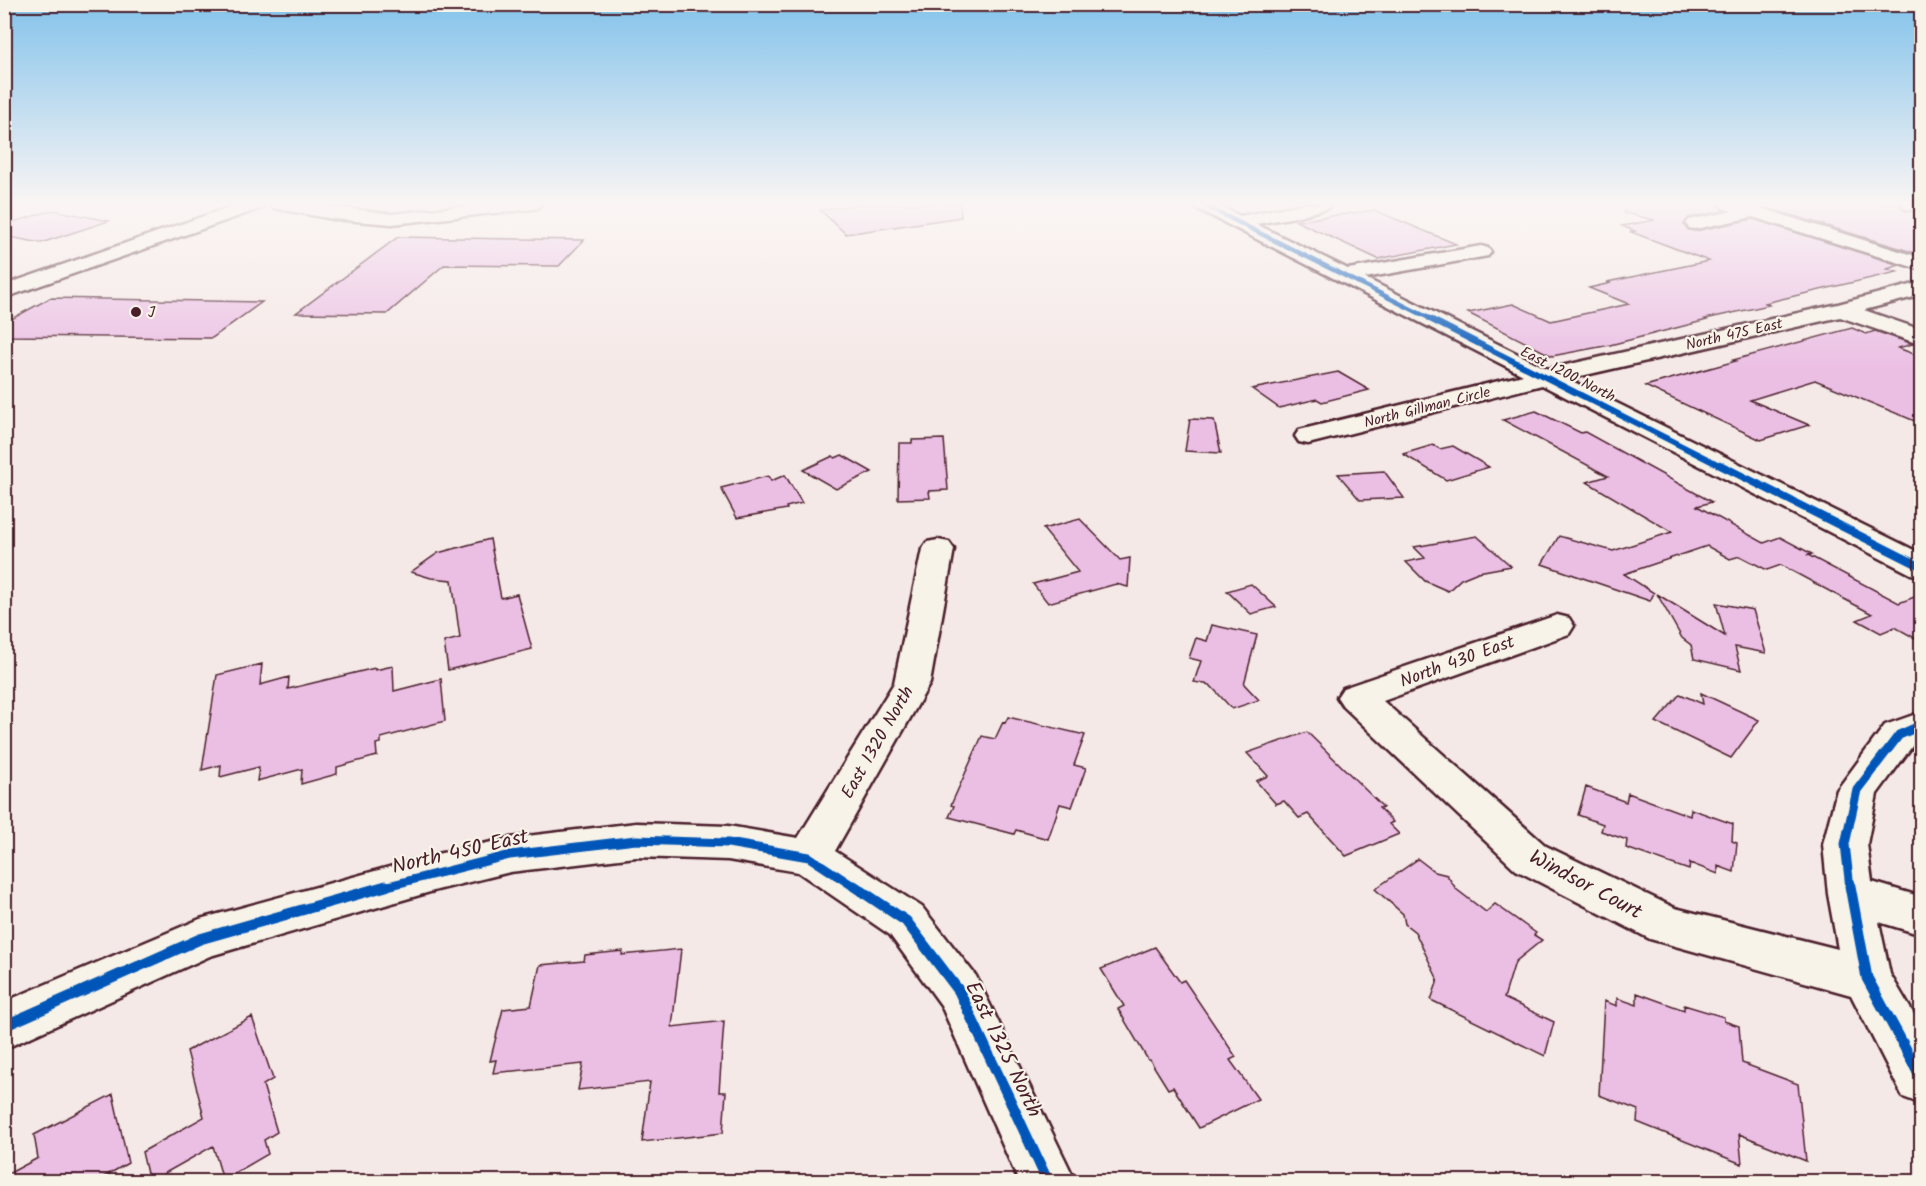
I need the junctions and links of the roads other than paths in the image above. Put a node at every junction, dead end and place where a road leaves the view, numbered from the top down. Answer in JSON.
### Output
{"nodes":[{"id":1,"x":97,"y":259,"type":"edge"},
{"id":2,"x":1313,"y":259,"type":"edge"},
{"id":3,"x":1440,"y":259,"type":"edge"},
{"id":4,"x":1907,"y":259,"type":"edge"},
{"id":5,"x":1922,"y":264,"type":"edge"},
{"id":6,"x":4,"y":269,"type":"edge"},
{"id":7,"x":52,"y":275,"type":"junction"},
{"id":8,"x":1346,"y":276,"type":"junction"},
{"id":9,"x":1922,"y":288,"type":"edge"},
{"id":10,"x":4,"y":292,"type":"edge"},
{"id":11,"x":1841,"y":310,"type":"junction"},
{"id":12,"x":1922,"y":338,"type":"edge"},
{"id":13,"x":1545,"y":377,"type":"junction"},
{"id":14,"x":1308,"y":436,"type":"dead end"},
{"id":15,"x":938,"y":549,"type":"dead end"},
{"id":16,"x":1922,"y":567,"type":"edge"},
{"id":17,"x":1557,"y":626,"type":"dead end"},
{"id":18,"x":1356,"y":697,"type":"joint"},
{"id":19,"x":1922,"y":725,"type":"edge"},
{"id":20,"x":809,"y":857,"type":"junction"},
{"id":21,"x":1851,"y":894,"type":"junction"},
{"id":22,"x":1922,"y":916,"type":"edge"},
{"id":23,"x":919,"y":938,"type":"joint"},
{"id":24,"x":1867,"y":978,"type":"junction"},
{"id":25,"x":4,"y":1026,"type":"edge"},
{"id":26,"x":1922,"y":1079,"type":"edge"},
{"id":27,"x":1048,"y":1182,"type":"edge"}],
"edges":[{"from":1,"to":7,"type":"street"},
{"from":2,"to":8,"type":"street","name":"East 1200 North"},
{"from":3,"to":8,"type":"street"},
{"from":4,"to":5,"type":"street"},
{"from":6,"to":7,"type":"street"},
{"from":7,"to":10,"type":"street"},
{"from":8,"to":13,"type":"street","name":"East 1200 North"},
{"from":9,"to":11,"type":"street","name":"North 475 East"},
{"from":11,"to":12,"type":"street"},
{"from":11,"to":13,"type":"street","name":"North 475 East"},
{"from":13,"to":14,"type":"street","name":"North Gillman Circle"},
{"from":13,"to":16,"type":"street","name":"East 1200 North"},
{"from":15,"to":20,"type":"street","name":"East 1320 North"},
{"from":17,"to":18,"type":"street","name":"North 430 East"},
{"from":18,"to":24,"type":"street","name":"Windsor Court"},
{"from":19,"to":21,"type":"street"},
{"from":20,"to":23,"type":"street","name":"North 450 East"},
{"from":20,"to":25,"type":"street","name":"North 450 East"},
{"from":21,"to":22,"type":"street"},
{"from":21,"to":24,"type":"street"},
{"from":23,"to":27,"type":"street","name":"East 1325 North"},
{"from":24,"to":26,"type":"street"}]}
